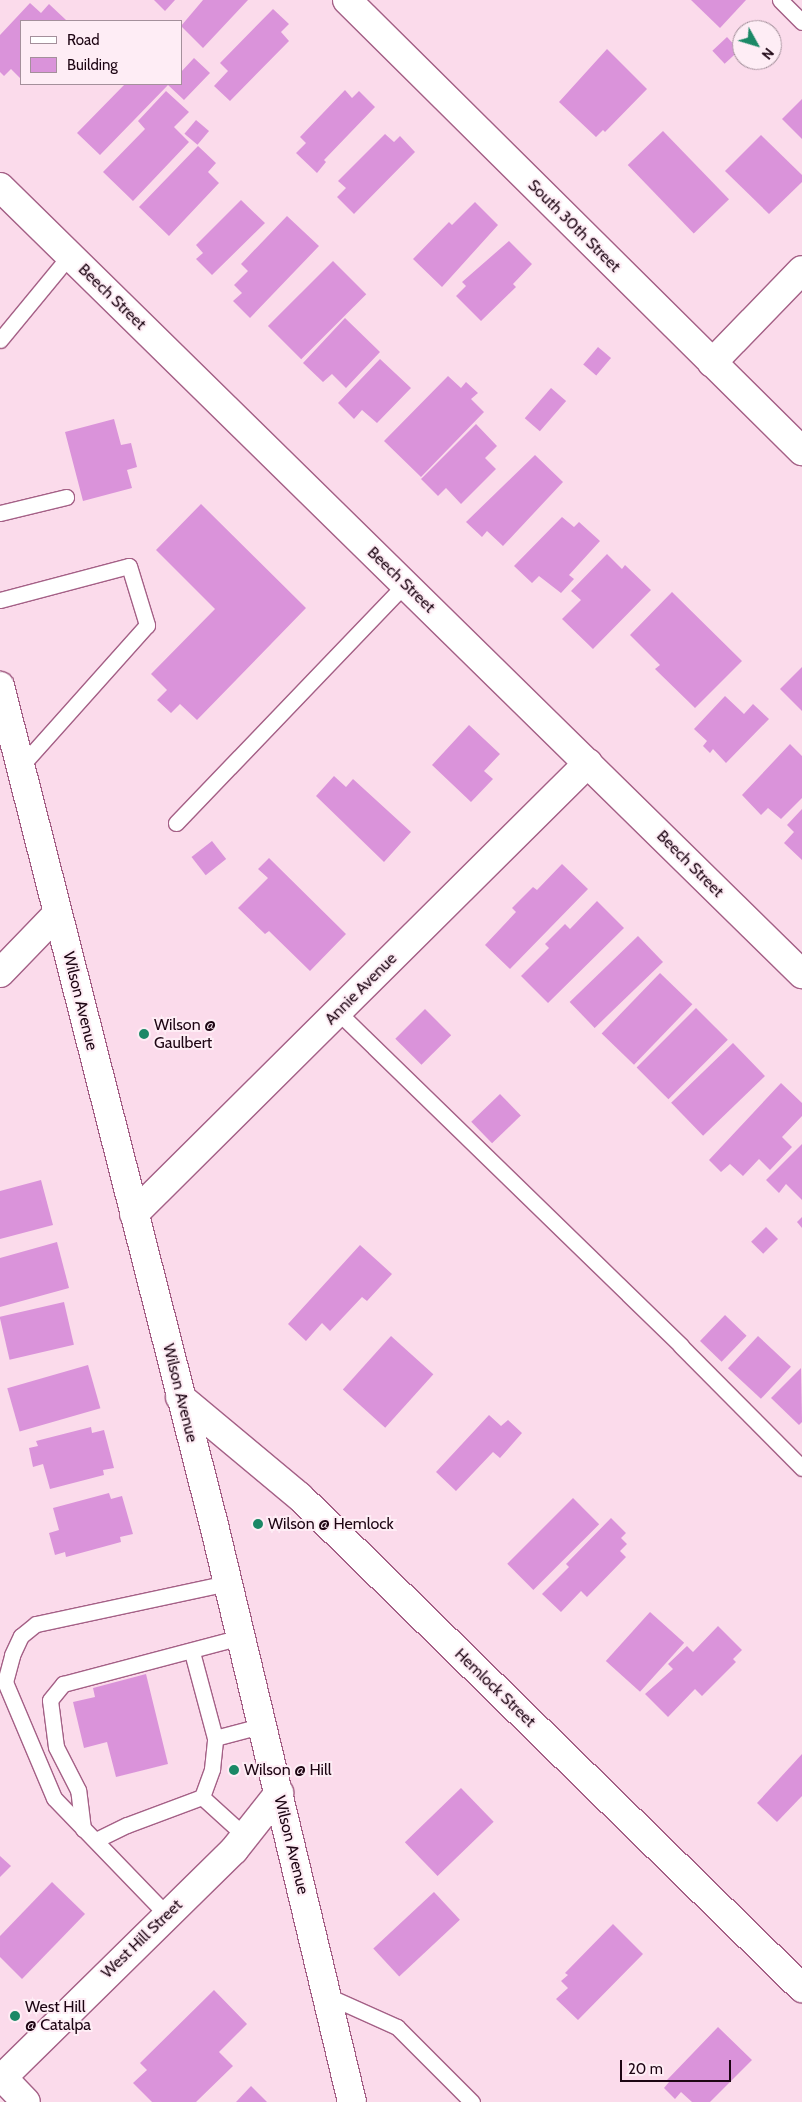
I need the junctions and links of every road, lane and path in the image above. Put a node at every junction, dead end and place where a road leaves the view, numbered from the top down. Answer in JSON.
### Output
{"nodes":[{"id":1,"x":347,"y":0,"type":"edge"},
{"id":2,"x":780,"y":0,"type":"edge"},
{"id":3,"x":802,"y":22,"type":"edge"},
{"id":4,"x":0,"y":187,"type":"edge"},
{"id":5,"x":70,"y":255,"type":"junction"},
{"id":6,"x":802,"y":270,"type":"edge"},
{"id":7,"x":0,"y":340,"type":"edge"},
{"id":8,"x":712,"y":362,"type":"junction"},
{"id":9,"x":802,"y":451,"type":"edge"},
{"id":10,"x":66,"y":497,"type":"dead end"},
{"id":11,"x":0,"y":513,"type":"edge"},
{"id":12,"x":405,"y":584,"type":"junction"},
{"id":13,"x":0,"y":600,"type":"edge"},
{"id":14,"x":0,"y":686,"type":"edge"},
{"id":15,"x":588,"y":763,"type":"junction"},
{"id":16,"x":20,"y":766,"type":"junction"},
{"id":17,"x":176,"y":823,"type":"dead end"},
{"id":18,"x":57,"y":914,"type":"junction"},
{"id":19,"x":0,"y":973,"type":"edge"},
{"id":20,"x":802,"y":974,"type":"edge"},
{"id":21,"x":338,"y":1012,"type":"junction"},
{"id":22,"x":134,"y":1214,"type":"junction"},
{"id":23,"x":180,"y":1397,"type":"junction"},
{"id":24,"x":802,"y":1468,"type":"edge"},
{"id":25,"x":228,"y":1583,"type":"junction"},
{"id":26,"x":241,"y":1637,"type":"junction"},
{"id":27,"x":192,"y":1652,"type":"junction"},
{"id":28,"x":260,"y":1726,"type":"junction"},
{"id":29,"x":215,"y":1738,"type":"junction"},
{"id":30,"x":279,"y":1793,"type":"junction"},
{"id":31,"x":202,"y":1797,"type":"junction"},
{"id":32,"x":82,"y":1829,"type":"junction"},
{"id":33,"x":245,"y":1836,"type":"junction"},
{"id":34,"x":96,"y":1840,"type":"junction"},
{"id":35,"x":166,"y":1914,"type":"junction"},
{"id":36,"x":802,"y":1988,"type":"edge"},
{"id":37,"x":328,"y":1996,"type":"junction"},
{"id":38,"x":1,"y":2078,"type":"edge"},
{"id":39,"x":26,"y":2102,"type":"edge"},
{"id":40,"x":352,"y":2102,"type":"edge"},
{"id":41,"x":472,"y":2102,"type":"edge"}],
"edges":[{"from":1,"to":8,"type":"street","name":"South 30th Street"},
{"from":2,"to":3,"type":"lane"},
{"from":4,"to":5,"type":"street","name":"Beech Street"},
{"from":5,"to":7,"type":"lane"},
{"from":5,"to":12,"type":"street","name":"Beech Street"},
{"from":6,"to":8,"type":"street"},
{"from":8,"to":9,"type":"street","name":"South 30th Street"},
{"from":10,"to":11,"type":"lane"},
{"from":12,"to":15,"type":"street","name":"Beech Street"},
{"from":12,"to":17,"type":"lane"},
{"from":13,"to":16,"type":"lane"},
{"from":14,"to":16,"type":"street","name":"Wilson Avenue"},
{"from":15,"to":20,"type":"street","name":"Beech Street"},
{"from":15,"to":21,"type":"street","name":"Annie Avenue"},
{"from":16,"to":18,"type":"street","name":"Wilson Avenue"},
{"from":18,"to":19,"type":"street"},
{"from":18,"to":22,"type":"street","name":"Wilson Avenue"},
{"from":21,"to":22,"type":"street","name":"Annie Avenue"},
{"from":21,"to":24,"type":"lane"},
{"from":22,"to":23,"type":"street","name":"Wilson Avenue"},
{"from":23,"to":25,"type":"street","name":"Wilson Avenue"},
{"from":23,"to":36,"type":"street","name":"Hemlock Street"},
{"from":25,"to":26,"type":"street","name":"Wilson Avenue"},
{"from":25,"to":32,"type":"lane"},
{"from":26,"to":27,"type":"lane"},
{"from":26,"to":28,"type":"street","name":"Wilson Avenue"},
{"from":27,"to":29,"type":"lane"},
{"from":27,"to":32,"type":"lane"},
{"from":28,"to":29,"type":"lane"},
{"from":28,"to":30,"type":"street","name":"Wilson Avenue"},
{"from":29,"to":31,"type":"lane"},
{"from":30,"to":33,"type":"street","name":"West Hill Street"},
{"from":30,"to":37,"type":"street","name":"Wilson Avenue"},
{"from":31,"to":33,"type":"lane"},
{"from":31,"to":34,"type":"lane"},
{"from":32,"to":34,"type":"lane"},
{"from":33,"to":35,"type":"street","name":"West Hill Street"},
{"from":34,"to":35,"type":"lane"},
{"from":35,"to":38,"type":"street","name":"West Hill Street"},
{"from":37,"to":40,"type":"street","name":"Wilson Avenue"},
{"from":37,"to":41,"type":"lane"},
{"from":38,"to":39,"type":"street"}]}
